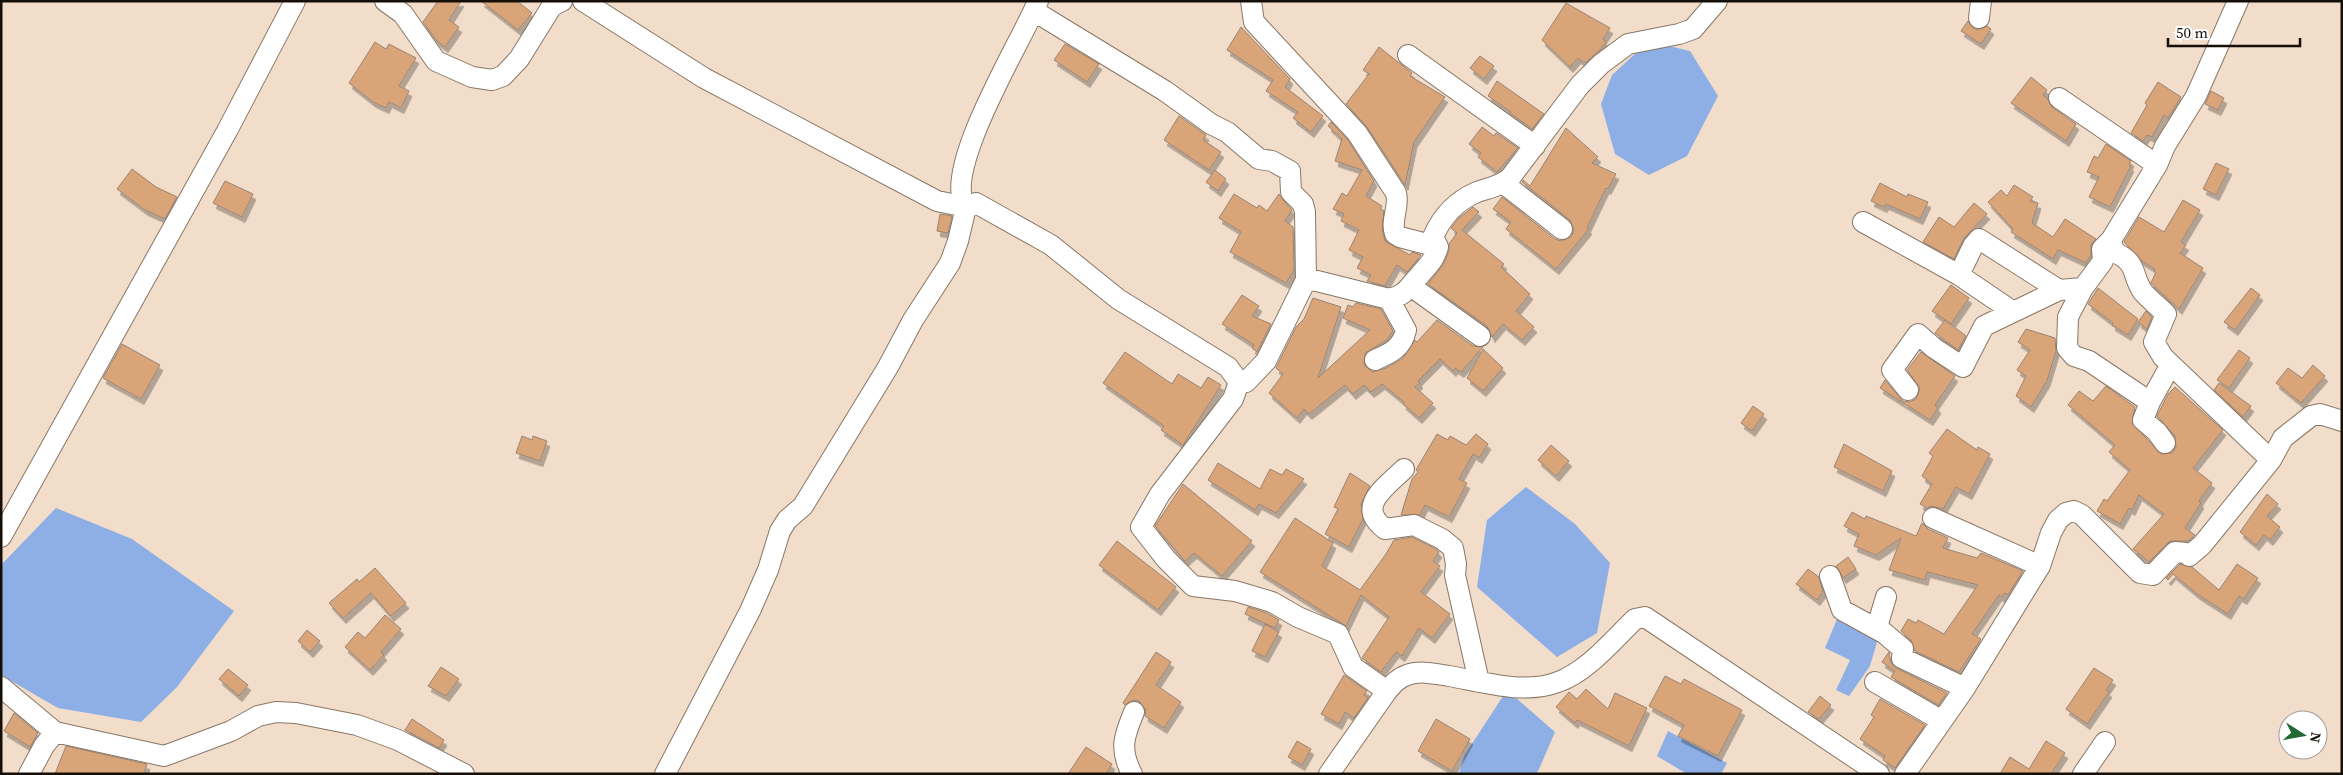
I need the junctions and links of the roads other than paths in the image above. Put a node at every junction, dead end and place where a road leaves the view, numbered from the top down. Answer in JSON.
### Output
{"nodes":[{"id":1,"x":295,"y":1,"type":"edge"},
{"id":2,"x":385,"y":1,"type":"edge"},
{"id":3,"x":562,"y":1,"type":"edge"},
{"id":4,"x":582,"y":1,"type":"edge"},
{"id":5,"x":1252,"y":1,"type":"edge"},
{"id":6,"x":1717,"y":1,"type":"edge"},
{"id":7,"x":2238,"y":1,"type":"edge"},
{"id":8,"x":1036,"y":6,"type":"edge"},
{"id":9,"x":1408,"y":55,"type":"dead end"},
{"id":10,"x":2059,"y":98,"type":"dead end"},
{"id":11,"x":1535,"y":146,"type":"junction"},
{"id":12,"x":2157,"y":165,"type":"junction"},
{"id":13,"x":1503,"y":184,"type":"junction"},
{"id":14,"x":966,"y":207,"type":"junction"},
{"id":15,"x":1863,"y":222,"type":"dead end"},
{"id":16,"x":1562,"y":230,"type":"dead end"},
{"id":17,"x":2111,"y":240,"type":"junction"},
{"id":18,"x":1438,"y":247,"type":"junction"},
{"id":19,"x":1959,"y":275,"type":"junction"},
{"id":20,"x":1306,"y":280,"type":"junction"},
{"id":21,"x":1412,"y":287,"type":"junction"},
{"id":22,"x":2083,"y":288,"type":"junction"},
{"id":23,"x":2059,"y":290,"type":"junction"},
{"id":24,"x":1389,"y":299,"type":"junction"},
{"id":25,"x":2012,"y":310,"type":"junction"},
{"id":26,"x":1480,"y":336,"type":"dead end"},
{"id":27,"x":1375,"y":360,"type":"dead end"},
{"id":28,"x":2170,"y":366,"type":"junction"},
{"id":29,"x":1239,"y":382,"type":"junction"},
{"id":30,"x":1908,"y":390,"type":"dead end"},
{"id":31,"x":2150,"y":402,"type":"junction"},
{"id":32,"x":2342,"y":421,"type":"edge"},
{"id":33,"x":2165,"y":443,"type":"dead end"},
{"id":34,"x":2271,"y":460,"type":"junction"},
{"id":35,"x":1404,"y":469,"type":"dead end"},
{"id":36,"x":1933,"y":518,"type":"dead end"},
{"id":37,"x":1,"y":537,"type":"edge"},
{"id":38,"x":2040,"y":566,"type":"junction"},
{"id":39,"x":1830,"y":576,"type":"dead end"},
{"id":40,"x":1886,"y":597,"type":"dead end"},
{"id":41,"x":1882,"y":632,"type":"junction"},
{"id":42,"x":1479,"y":682,"type":"junction"},
{"id":43,"x":1875,"y":682,"type":"dead end"},
{"id":44,"x":1,"y":687,"type":"edge"},
{"id":45,"x":1965,"y":688,"type":"junction"},
{"id":46,"x":1387,"y":691,"type":"junction"},
{"id":47,"x":1134,"y":712,"type":"dead end"},
{"id":48,"x":1942,"y":721,"type":"junction"},
{"id":49,"x":55,"y":732,"type":"junction"},
{"id":50,"x":2105,"y":742,"type":"dead end"},
{"id":51,"x":29,"y":774,"type":"edge"},
{"id":52,"x":464,"y":774,"type":"edge"},
{"id":53,"x":665,"y":774,"type":"edge"},
{"id":54,"x":1132,"y":774,"type":"edge"},
{"id":55,"x":1329,"y":774,"type":"edge"},
{"id":56,"x":1879,"y":774,"type":"edge"},
{"id":57,"x":1905,"y":774,"type":"edge"},
{"id":58,"x":2082,"y":774,"type":"edge"}],
"edges":[{"from":1,"to":37,"type":"street"},
{"from":2,"to":3,"type":"street"},
{"from":4,"to":14,"type":"street"},
{"from":5,"to":18,"type":"street"},
{"from":6,"to":11,"type":"street"},
{"from":7,"to":12,"type":"street"},
{"from":8,"to":14,"type":"street"},
{"from":8,"to":20,"type":"street"},
{"from":9,"to":11,"type":"street"},
{"from":10,"to":12,"type":"street"},
{"from":11,"to":13,"type":"street"},
{"from":12,"to":17,"type":"street"},
{"from":13,"to":16,"type":"street"},
{"from":13,"to":18,"type":"street"},
{"from":14,"to":29,"type":"street"},
{"from":14,"to":53,"type":"street"},
{"from":15,"to":19,"type":"street"},
{"from":17,"to":22,"type":"street"},
{"from":17,"to":28,"type":"street"},
{"from":18,"to":21,"type":"street"},
{"from":19,"to":23,"type":"street"},
{"from":19,"to":25,"type":"street"},
{"from":20,"to":24,"type":"street"},
{"from":20,"to":29,"type":"street"},
{"from":21,"to":24,"type":"street"},
{"from":21,"to":26,"type":"street"},
{"from":22,"to":23,"type":"street"},
{"from":22,"to":31,"type":"street"},
{"from":23,"to":25,"type":"street"},
{"from":24,"to":27,"type":"street"},
{"from":25,"to":30,"type":"street"},
{"from":28,"to":31,"type":"street"},
{"from":28,"to":34,"type":"street"},
{"from":29,"to":46,"type":"street"},
{"from":31,"to":33,"type":"street"},
{"from":32,"to":34,"type":"street"},
{"from":34,"to":38,"type":"street"},
{"from":35,"to":42,"type":"street"},
{"from":36,"to":38,"type":"street"},
{"from":38,"to":45,"type":"street"},
{"from":39,"to":41,"type":"street"},
{"from":40,"to":41,"type":"street"},
{"from":41,"to":45,"type":"street"},
{"from":42,"to":46,"type":"street"},
{"from":42,"to":56,"type":"street"},
{"from":43,"to":48,"type":"street"},
{"from":44,"to":49,"type":"street"},
{"from":45,"to":48,"type":"street"},
{"from":46,"to":55,"type":"street"},
{"from":47,"to":54,"type":"street"},
{"from":48,"to":57,"type":"street"},
{"from":49,"to":51,"type":"street"},
{"from":49,"to":52,"type":"street"},
{"from":50,"to":58,"type":"street"}]}
